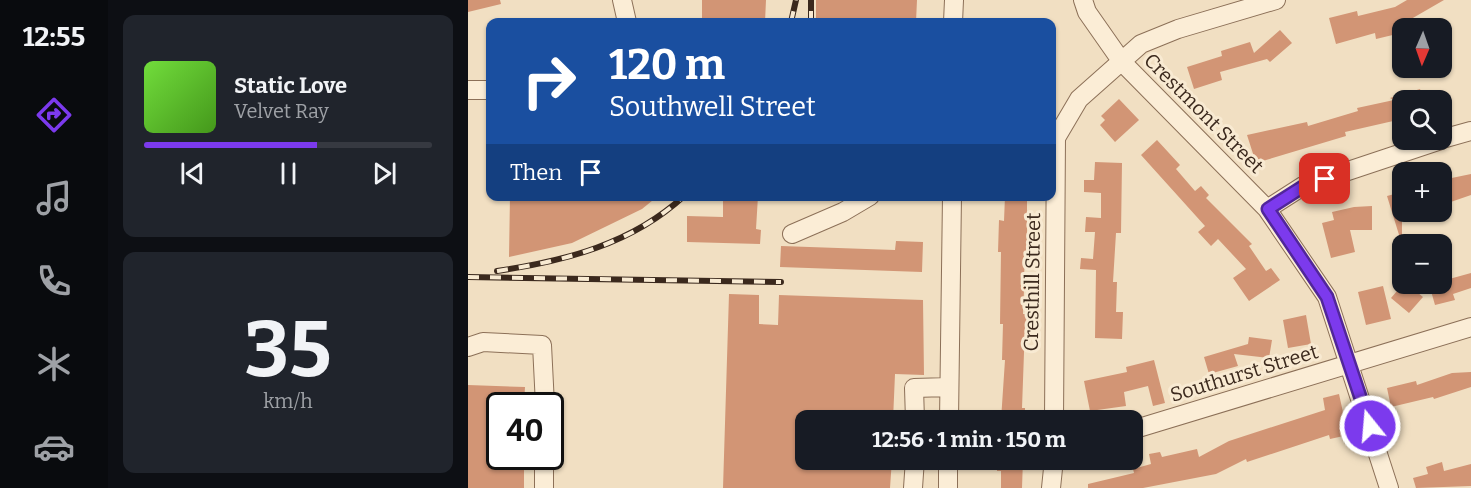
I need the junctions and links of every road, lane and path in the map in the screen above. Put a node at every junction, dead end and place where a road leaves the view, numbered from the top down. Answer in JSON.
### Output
{"nodes":[{"id":1,"x":622,"y":0,"type":"edge"},
{"id":2,"x":954,"y":0,"type":"edge"},
{"id":3,"x":1083,"y":0,"type":"edge"},
{"id":4,"x":1276,"y":0,"type":"edge"},
{"id":5,"x":626,"y":18,"type":"edge"},
{"id":6,"x":953,"y":18,"type":"edge"},
{"id":7,"x":1122,"y":62,"type":"junction"},
{"id":8,"x":468,"y":90,"type":"edge"},
{"id":9,"x":486,"y":90,"type":"edge"},
{"id":10,"x":1471,"y":130,"type":"edge"},
{"id":11,"x":1452,"y":136,"type":"edge"},
{"id":12,"x":1056,"y":138,"type":"edge"},
{"id":13,"x":1409,"y":150,"type":"edge"},
{"id":14,"x":862,"y":201,"type":"edge"},
{"id":15,"x":952,"y":201,"type":"edge"},
{"id":16,"x":1056,"y":201,"type":"edge"},
{"id":17,"x":1268,"y":209,"type":"junction"},
{"id":18,"x":792,"y":234,"type":"dead end"},
{"id":19,"x":1471,"y":327,"type":"edge"},
{"id":20,"x":468,"y":347,"type":"edge"},
{"id":21,"x":1351,"y":364,"type":"junction"},
{"id":22,"x":949,"y":387,"type":"junction"},
{"id":23,"x":544,"y":392,"type":"edge"},
{"id":24,"x":915,"y":410,"type":"edge"},
{"id":25,"x":948,"y":410,"type":"edge"},
{"id":26,"x":1054,"y":410,"type":"edge"},
{"id":27,"x":1143,"y":427,"type":"edge"},
{"id":28,"x":544,"y":470,"type":"edge"},
{"id":29,"x":914,"y":470,"type":"edge"},
{"id":30,"x":948,"y":470,"type":"edge"},
{"id":31,"x":1053,"y":470,"type":"edge"},
{"id":32,"x":544,"y":488,"type":"edge"},
{"id":33,"x":913,"y":488,"type":"edge"},
{"id":34,"x":948,"y":488,"type":"edge"},
{"id":35,"x":1051,"y":488,"type":"edge"},
{"id":36,"x":1389,"y":488,"type":"edge"}],
"edges":[{"from":1,"to":5,"type":"street"},
{"from":2,"to":6,"type":"street"},
{"from":3,"to":7,"type":"street","name":"Crestmont Street"},
{"from":4,"to":7,"type":"street","name":"Cresthill Street"},
{"from":7,"to":12,"type":"street","name":"Cresthill Street"},
{"from":7,"to":17,"type":"street","name":"Crestmont Street"},
{"from":8,"to":9,"type":"street"},
{"from":10,"to":11,"type":"street"},
{"from":13,"to":17,"type":"street"},
{"from":14,"to":18,"type":"street"},
{"from":15,"to":22,"type":"street"},
{"from":16,"to":26,"type":"street","name":"Cresthill Street"},
{"from":17,"to":21,"type":"street","name":"Crestmont Street"},
{"from":19,"to":21,"type":"street","name":"Southurst Street"},
{"from":20,"to":23,"type":"street"},
{"from":21,"to":27,"type":"street","name":"Southurst Street"},
{"from":21,"to":36,"type":"street","name":"Crestmont Street"},
{"from":22,"to":24,"type":"street"},
{"from":22,"to":25,"type":"street"},
{"from":28,"to":32,"type":"street"},
{"from":29,"to":33,"type":"street"},
{"from":30,"to":34,"type":"street"},
{"from":31,"to":35,"type":"street"}]}
